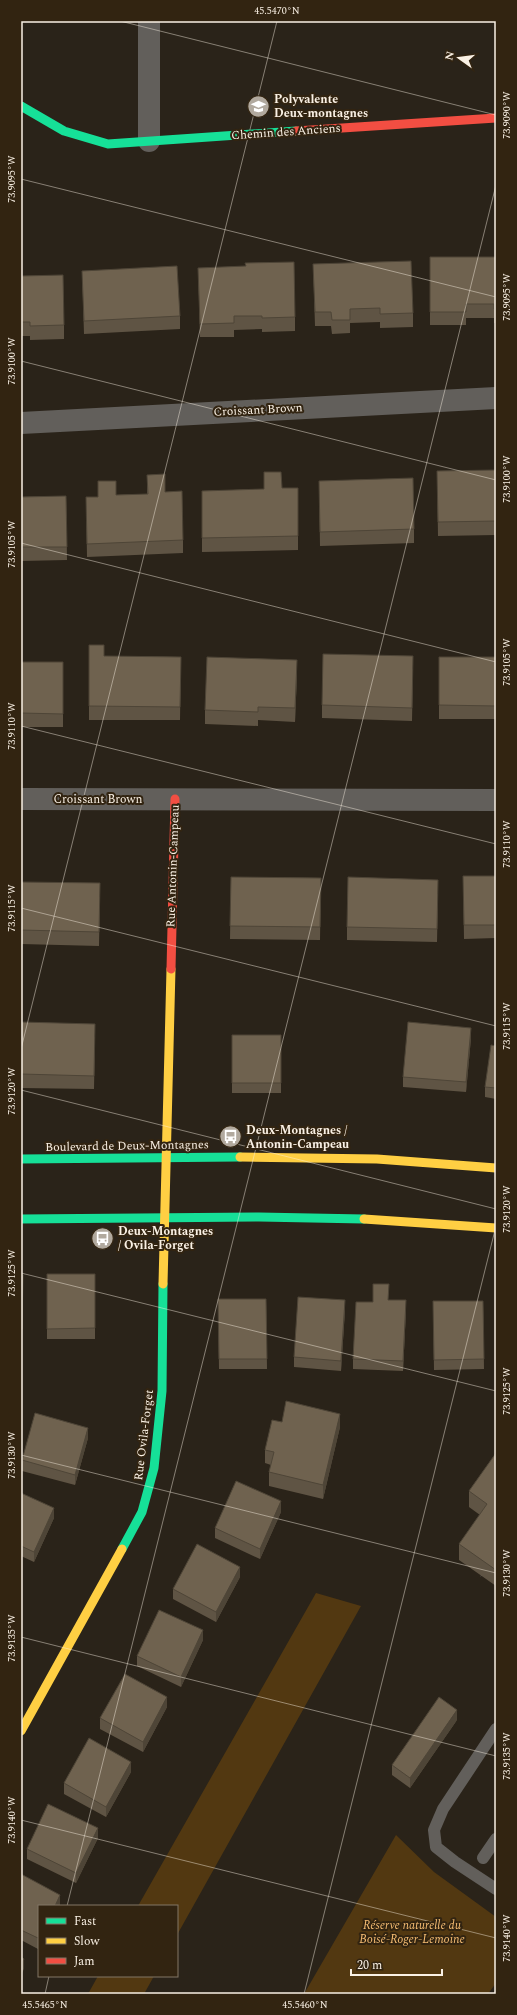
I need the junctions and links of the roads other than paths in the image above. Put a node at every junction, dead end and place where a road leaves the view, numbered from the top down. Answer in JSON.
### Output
{"nodes":[{"id":1,"x":149,"y":21,"type":"edge"},
{"id":2,"x":21,"y":106,"type":"edge"},
{"id":3,"x":496,"y":118,"type":"edge"},
{"id":4,"x":149,"y":141,"type":"junction"},
{"id":5,"x":496,"y":398,"type":"edge"},
{"id":6,"x":21,"y":423,"type":"edge"},
{"id":7,"x":21,"y":799,"type":"edge"},
{"id":8,"x":175,"y":799,"type":"junction"},
{"id":9,"x":496,"y":800,"type":"edge"},
{"id":10,"x":166,"y":1158,"type":"junction"},
{"id":11,"x":21,"y":1159,"type":"edge"},
{"id":12,"x":496,"y":1168,"type":"edge"},
{"id":13,"x":163,"y":1218,"type":"junction"},
{"id":14,"x":21,"y":1219,"type":"edge"},
{"id":15,"x":496,"y":1228,"type":"edge"},
{"id":16,"x":496,"y":1729,"type":"edge"},
{"id":17,"x":21,"y":1731,"type":"edge"},
{"id":18,"x":496,"y":1839,"type":"edge"},
{"id":19,"x":483,"y":1858,"type":"dead end"},
{"id":20,"x":496,"y":1889,"type":"edge"}],
"edges":[{"from":1,"to":4,"type":"street"},
{"from":2,"to":4,"type":"street","name":"Chemin des Anciens"},
{"from":3,"to":4,"type":"street","name":"Chemin des Anciens"},
{"from":5,"to":6,"type":"street","name":"Croissant Brown"},
{"from":7,"to":8,"type":"street","name":"Croissant Brown"},
{"from":8,"to":9,"type":"street","name":"Rue Antonin-Campeau"},
{"from":8,"to":10,"type":"street","name":"Rue Antonin-Campeau"},
{"from":10,"to":11,"type":"street","name":"Boulevard de Deux-Montagnes"},
{"from":10,"to":12,"type":"street","name":"Boulevard de Deux-Montagnes"},
{"from":10,"to":13,"type":"street","name":"Rue Ovila-Forget"},
{"from":13,"to":14,"type":"street"},
{"from":13,"to":15,"type":"street"},
{"from":13,"to":17,"type":"street","name":"Rue Ovila-Forget"},
{"from":16,"to":20,"type":"lane"},
{"from":18,"to":19,"type":"lane"}]}
